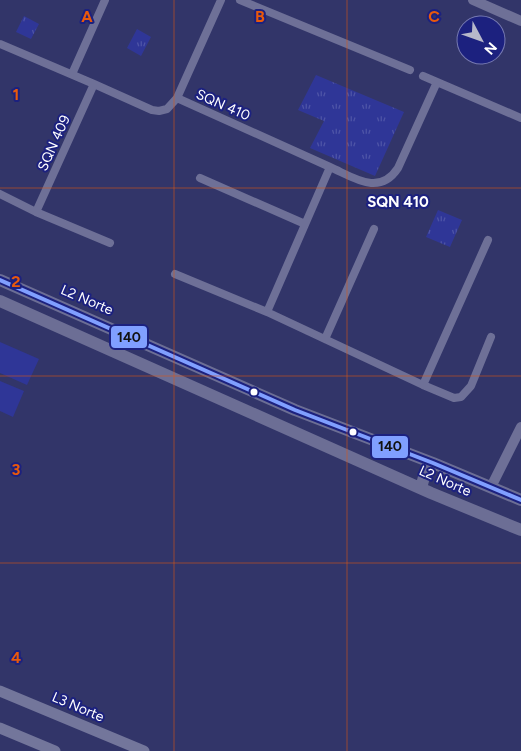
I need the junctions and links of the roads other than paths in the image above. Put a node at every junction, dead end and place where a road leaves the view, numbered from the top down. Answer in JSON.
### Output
{"nodes":[{"id":1,"x":105,"y":0,"type":"edge"},
{"id":2,"x":221,"y":0,"type":"edge"},
{"id":3,"x":240,"y":0,"type":"edge"},
{"id":4,"x":473,"y":0,"type":"edge"},
{"id":5,"x":521,"y":21,"type":"edge"},
{"id":6,"x":0,"y":44,"type":"edge"},
{"id":7,"x":410,"y":70,"type":"dead end"},
{"id":8,"x":72,"y":74,"type":"junction"},
{"id":9,"x":424,"y":76,"type":"dead end"},
{"id":10,"x":437,"y":82,"type":"junction"},
{"id":11,"x":94,"y":84,"type":"junction"},
{"id":12,"x":177,"y":98,"type":"junction"},
{"id":13,"x":521,"y":118,"type":"edge"},
{"id":14,"x":330,"y":167,"type":"junction"},
{"id":15,"x":200,"y":178,"type":"dead end"},
{"id":16,"x":0,"y":194,"type":"edge"},
{"id":17,"x":36,"y":212,"type":"junction"},
{"id":18,"x":305,"y":224,"type":"junction"},
{"id":19,"x":374,"y":229,"type":"dead end"},
{"id":20,"x":488,"y":240,"type":"dead end"},
{"id":21,"x":110,"y":243,"type":"dead end"},
{"id":22,"x":175,"y":274,"type":"dead end"},
{"id":23,"x":0,"y":280,"type":"edge"},
{"id":24,"x":0,"y":301,"type":"edge"},
{"id":25,"x":268,"y":312,"type":"junction"},
{"id":26,"x":492,"y":337,"type":"dead end"},
{"id":27,"x":325,"y":338,"type":"junction"},
{"id":28,"x":423,"y":385,"type":"junction"},
{"id":29,"x":521,"y":427,"type":"edge"},
{"id":30,"x":433,"y":463,"type":"junction"},
{"id":31,"x":491,"y":487,"type":"junction"},
{"id":32,"x":421,"y":488,"type":"junction"},
{"id":33,"x":521,"y":500,"type":"edge"},
{"id":34,"x":521,"y":530,"type":"edge"},
{"id":35,"x":0,"y":691,"type":"edge"},
{"id":36,"x":0,"y":728,"type":"edge"},
{"id":37,"x":55,"y":751,"type":"edge"},
{"id":38,"x":144,"y":751,"type":"edge"}],
"edges":[{"from":1,"to":8,"type":"street"},
{"from":2,"to":12,"type":"street","name":"SQN 410"},
{"from":3,"to":7,"type":"street"},
{"from":4,"to":5,"type":"street"},
{"from":6,"to":8,"type":"street"},
{"from":8,"to":11,"type":"street"},
{"from":9,"to":10,"type":"street"},
{"from":10,"to":13,"type":"street"},
{"from":10,"to":14,"type":"street","name":"SQN 410"},
{"from":11,"to":12,"type":"street"},
{"from":11,"to":17,"type":"street","name":"SQN 409"},
{"from":12,"to":14,"type":"street","name":"SQN 410"},
{"from":14,"to":18,"type":"street"},
{"from":15,"to":18,"type":"street"},
{"from":16,"to":17,"type":"street"},
{"from":17,"to":21,"type":"street"},
{"from":18,"to":25,"type":"street"},
{"from":19,"to":27,"type":"street"},
{"from":20,"to":28,"type":"street"},
{"from":22,"to":25,"type":"street"},
{"from":23,"to":30,"type":"main road","name":"L2 Norte"},
{"from":24,"to":32,"type":"main road","name":"L2 Norte"},
{"from":25,"to":27,"type":"street"},
{"from":26,"to":28,"type":"street"},
{"from":27,"to":28,"type":"street"},
{"from":29,"to":31,"type":"street"},
{"from":30,"to":31,"type":"main road","name":"L2 Norte"},
{"from":30,"to":32,"type":"main road"},
{"from":31,"to":33,"type":"main road","name":"L2 Norte"},
{"from":32,"to":34,"type":"main road","name":"L2 Norte"},
{"from":35,"to":38,"type":"main road","name":"L3 Norte"},
{"from":36,"to":37,"type":"main road"}]}
